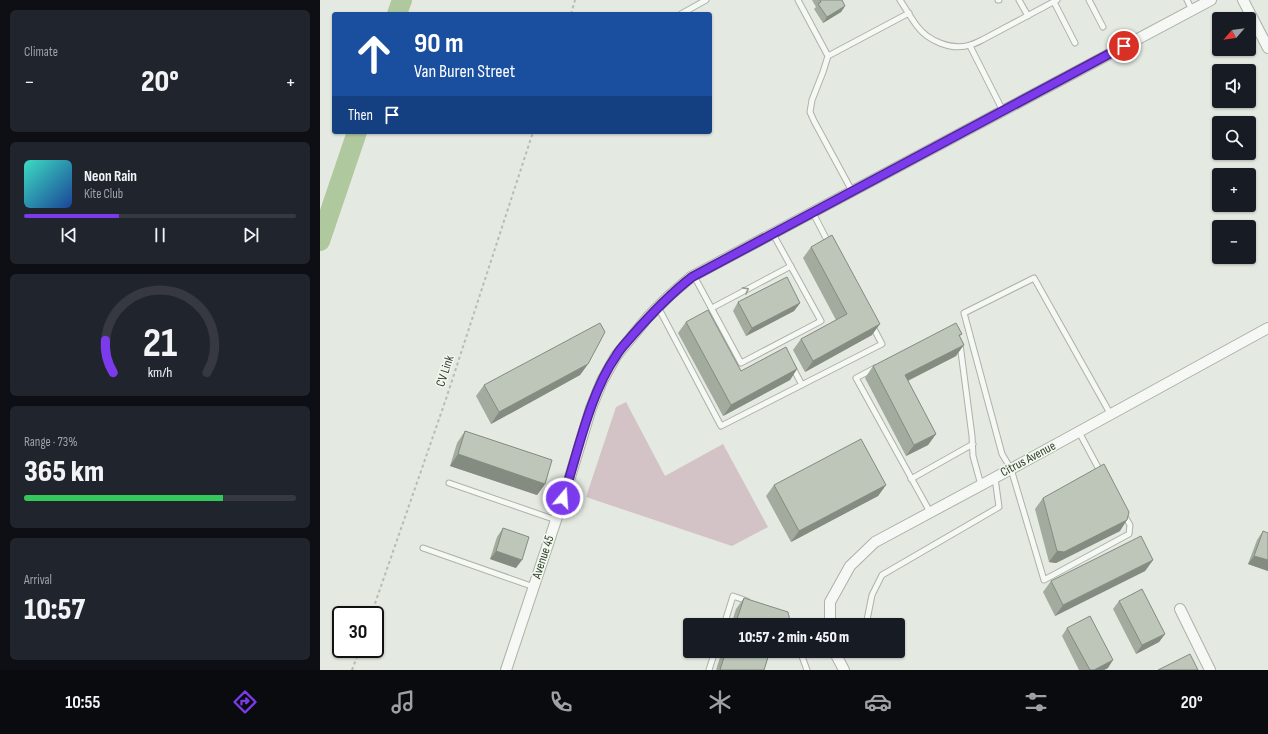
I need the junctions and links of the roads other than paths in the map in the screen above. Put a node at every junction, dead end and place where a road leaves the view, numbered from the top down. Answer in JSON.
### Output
{"nodes":[{"id":1,"x":706,"y":0,"type":"edge"},
{"id":2,"x":798,"y":0,"type":"edge"},
{"id":3,"x":900,"y":0,"type":"edge"},
{"id":4,"x":1020,"y":0,"type":"edge"},
{"id":5,"x":1089,"y":0,"type":"edge"},
{"id":6,"x":1187,"y":0,"type":"edge"},
{"id":7,"x":1211,"y":0,"type":"edge"},
{"id":8,"x":1243,"y":0,"type":"edge"},
{"id":9,"x":1056,"y":1,"type":"edge"},
{"id":10,"x":1192,"y":10,"type":"junction"},
{"id":11,"x":685,"y":12,"type":"edge"},
{"id":12,"x":908,"y":14,"type":"junction"},
{"id":13,"x":1028,"y":16,"type":"junction"},
{"id":14,"x":1103,"y":26,"type":"dead end"},
{"id":15,"x":1075,"y":44,"type":"dead end"},
{"id":16,"x":970,"y":46,"type":"junction"},
{"id":17,"x":1268,"y":48,"type":"edge"},
{"id":18,"x":828,"y":56,"type":"junction"},
{"id":19,"x":1002,"y":111,"type":"junction"},
{"id":20,"x":852,"y":191,"type":"junction"},
{"id":21,"x":813,"y":212,"type":"junction"},
{"id":22,"x":773,"y":234,"type":"junction"},
{"id":23,"x":831,"y":247,"type":"edge"},
{"id":24,"x":791,"y":266,"type":"junction"},
{"id":25,"x":694,"y":276,"type":"junction"},
{"id":26,"x":658,"y":307,"type":"junction"},
{"id":27,"x":712,"y":308,"type":"junction"},
{"id":28,"x":871,"y":323,"type":"edge"},
{"id":29,"x":1268,"y":328,"type":"edge"},
{"id":30,"x":959,"y":341,"type":"edge"},
{"id":31,"x":779,"y":343,"type":"junction"},
{"id":32,"x":783,"y":350,"type":"edge"},
{"id":33,"x":883,"y":363,"type":"edge"},
{"id":34,"x":790,"y":364,"type":"edge"},
{"id":35,"x":802,"y":385,"type":"junction"},
{"id":36,"x":1111,"y":415,"type":"junction"},
{"id":37,"x":1079,"y":432,"type":"junction"},
{"id":38,"x":973,"y":444,"type":"junction"},
{"id":39,"x":1011,"y":469,"type":"junction"},
{"id":40,"x":911,"y":478,"type":"junction"},
{"id":41,"x":995,"y":478,"type":"junction"},
{"id":42,"x":1106,"y":480,"type":"edge"},
{"id":43,"x":449,"y":483,"type":"dead end"},
{"id":44,"x":981,"y":485,"type":"junction"},
{"id":45,"x":930,"y":512,"type":"junction"},
{"id":46,"x":1123,"y":513,"type":"edge"},
{"id":47,"x":556,"y":520,"type":"junction"},
{"id":48,"x":423,"y":548,"type":"dead end"},
{"id":49,"x":534,"y":587,"type":"junction"},
{"id":50,"x":753,"y":602,"type":"edge"},
{"id":51,"x":1180,"y":609,"type":"dead end"},
{"id":52,"x":726,"y":618,"type":"edge"},
{"id":53,"x":830,"y":618,"type":"edge"},
{"id":54,"x":867,"y":618,"type":"edge"},
{"id":55,"x":713,"y":658,"type":"edge"},
{"id":56,"x":803,"y":658,"type":"edge"},
{"id":57,"x":838,"y":658,"type":"edge"},
{"id":58,"x":506,"y":670,"type":"edge"},
{"id":59,"x":709,"y":670,"type":"edge"},
{"id":60,"x":807,"y":670,"type":"edge"},
{"id":61,"x":844,"y":670,"type":"edge"},
{"id":62,"x":1210,"y":670,"type":"edge"}],
"edges":[{"from":1,"to":11,"type":"lane"},
{"from":2,"to":18,"type":"lane"},
{"from":3,"to":12,"type":"lane"},
{"from":4,"to":13,"type":"lane"},
{"from":5,"to":14,"type":"lane"},
{"from":6,"to":10,"type":"lane"},
{"from":7,"to":10,"type":"street","name":"Avenue 45"},
{"from":8,"to":17,"type":"street"},
{"from":9,"to":13,"type":"lane"},
{"from":9,"to":15,"type":"lane"},
{"from":10,"to":19,"type":"street","name":"Avenue 45"},
{"from":12,"to":16,"type":"lane"},
{"from":12,"to":18,"type":"lane"},
{"from":13,"to":16,"type":"lane"},
{"from":16,"to":19,"type":"lane"},
{"from":18,"to":20,"type":"lane"},
{"from":19,"to":20,"type":"street","name":"Avenue 45"},
{"from":20,"to":21,"type":"street","name":"Avenue 45"},
{"from":21,"to":22,"type":"street","name":"Avenue 45"},
{"from":21,"to":23,"type":"lane"},
{"from":22,"to":24,"type":"lane"},
{"from":22,"to":25,"type":"street","name":"Avenue 45"},
{"from":27,"to":24,"type":"lane","one_way":true},
{"from":24,"to":31,"type":"lane"},
{"from":25,"to":26,"type":"street","name":"Avenue 45"},
{"from":25,"to":27,"type":"lane"},
{"from":26,"to":35,"type":"lane"},
{"from":26,"to":47,"type":"street","name":"Avenue 45"},
{"from":27,"to":31,"type":"lane"},
{"from":28,"to":35,"type":"lane"},
{"from":29,"to":36,"type":"street","name":"Citrus Avenue"},
{"from":30,"to":38,"type":"lane"},
{"from":31,"to":32,"type":"lane"},
{"from":33,"to":40,"type":"lane"},
{"from":34,"to":35,"type":"lane"},
{"from":36,"to":37,"type":"street","name":"Citrus Avenue"},
{"from":36,"to":39,"type":"lane"},
{"from":37,"to":39,"type":"street","name":"Citrus Avenue"},
{"from":37,"to":42,"type":"lane"},
{"from":38,"to":40,"type":"lane"},
{"from":38,"to":44,"type":"lane"},
{"from":39,"to":41,"type":"street","name":"Citrus Avenue"},
{"from":39,"to":46,"type":"lane"},
{"from":40,"to":45,"type":"lane"},
{"from":41,"to":44,"type":"street","name":"Citrus Avenue"},
{"from":41,"to":54,"type":"lane"},
{"from":43,"to":47,"type":"lane"},
{"from":44,"to":45,"type":"street","name":"Citrus Avenue"},
{"from":45,"to":53,"type":"street","name":"Citrus Avenue"},
{"from":47,"to":49,"type":"street","name":"Avenue 45"},
{"from":48,"to":49,"type":"lane"},
{"from":49,"to":58,"type":"street","name":"Avenue 45"},
{"from":50,"to":52,"type":"lane"},
{"from":51,"to":62,"type":"street"},
{"from":55,"to":59,"type":"lane"},
{"from":56,"to":60,"type":"lane"},
{"from":57,"to":61,"type":"street"}]}
